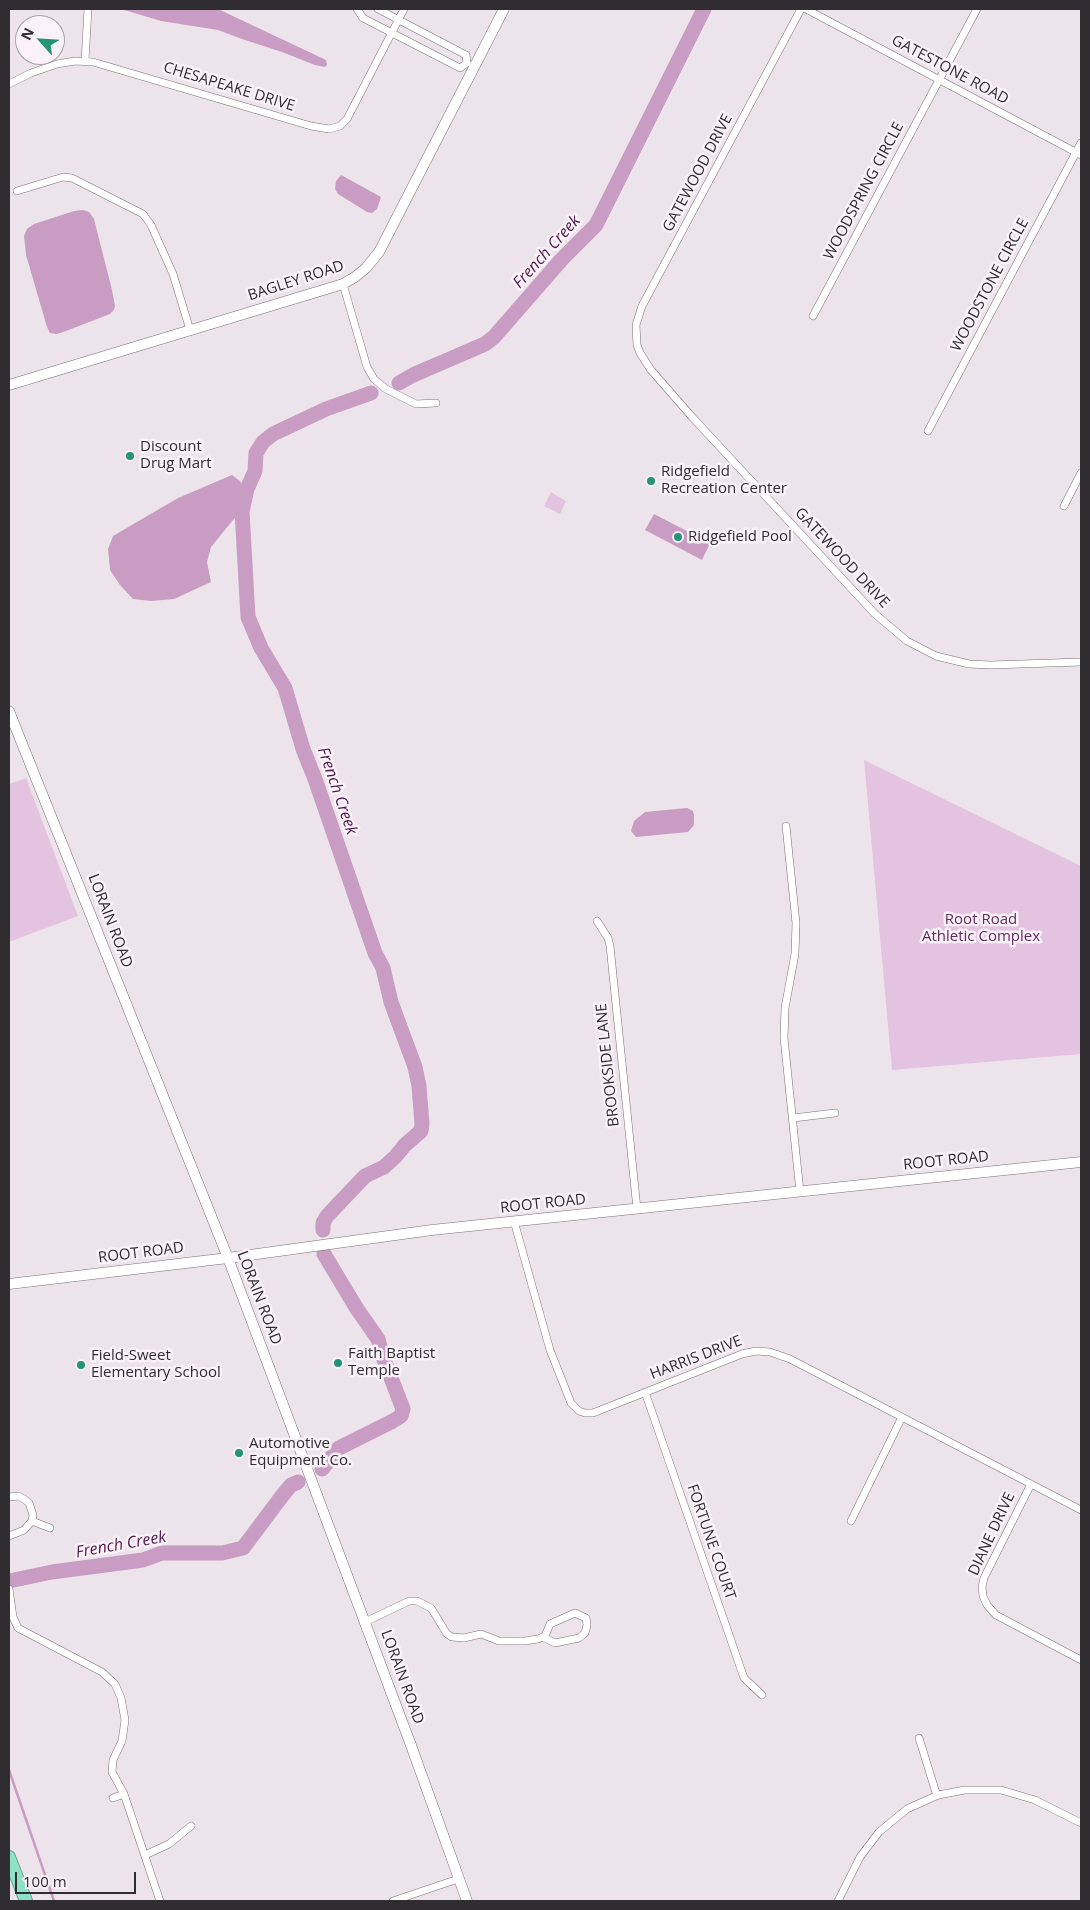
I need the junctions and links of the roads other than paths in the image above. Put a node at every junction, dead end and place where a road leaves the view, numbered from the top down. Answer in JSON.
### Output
{"nodes":[{"id":1,"x":88,"y":9,"type":"edge"},
{"id":2,"x":357,"y":9,"type":"edge"},
{"id":3,"x":378,"y":9,"type":"edge"},
{"id":4,"x":404,"y":9,"type":"edge"},
{"id":5,"x":504,"y":9,"type":"edge"},
{"id":6,"x":801,"y":9,"type":"edge"},
{"id":7,"x":806,"y":9,"type":"edge"},
{"id":8,"x":977,"y":9,"type":"edge"},
{"id":9,"x":398,"y":20,"type":"junction"},
{"id":10,"x":392,"y":33,"type":"junction"},
{"id":11,"x":85,"y":61,"type":"junction"},
{"id":12,"x":470,"y":65,"type":"junction"},
{"id":13,"x":939,"y":80,"type":"junction"},
{"id":14,"x":9,"y":84,"type":"edge"},
{"id":15,"x":1081,"y":143,"type":"edge"},
{"id":16,"x":1079,"y":154,"type":"edge"},
{"id":17,"x":18,"y":191,"type":"dead end"},
{"id":18,"x":343,"y":284,"type":"junction"},
{"id":19,"x":814,"y":316,"type":"dead end"},
{"id":20,"x":190,"y":330,"type":"junction"},
{"id":21,"x":9,"y":385,"type":"edge"},
{"id":22,"x":436,"y":403,"type":"dead end"},
{"id":23,"x":928,"y":431,"type":"dead end"},
{"id":24,"x":1081,"y":473,"type":"edge"},
{"id":25,"x":1064,"y":506,"type":"dead end"},
{"id":26,"x":1081,"y":662,"type":"edge"},
{"id":27,"x":9,"y":711,"type":"edge"},
{"id":28,"x":786,"y":826,"type":"dead end"},
{"id":29,"x":597,"y":921,"type":"dead end"},
{"id":30,"x":835,"y":1113,"type":"dead end"},
{"id":31,"x":793,"y":1118,"type":"junction"},
{"id":32,"x":1081,"y":1162,"type":"edge"},
{"id":33,"x":800,"y":1192,"type":"junction"},
{"id":34,"x":637,"y":1209,"type":"junction"},
{"id":35,"x":514,"y":1221,"type":"junction"},
{"id":36,"x":228,"y":1258,"type":"junction"},
{"id":37,"x":9,"y":1284,"type":"edge"},
{"id":38,"x":645,"y":1392,"type":"junction"},
{"id":39,"x":902,"y":1417,"type":"junction"},
{"id":40,"x":1031,"y":1484,"type":"junction"},
{"id":41,"x":9,"y":1498,"type":"edge"},
{"id":42,"x":1081,"y":1510,"type":"edge"},
{"id":43,"x":850,"y":1520,"type":"dead end"},
{"id":44,"x":32,"y":1521,"type":"junction"},
{"id":45,"x":50,"y":1528,"type":"dead end"},
{"id":46,"x":9,"y":1536,"type":"edge"},
{"id":47,"x":9,"y":1589,"type":"edge"},
{"id":48,"x":365,"y":1622,"type":"junction"},
{"id":49,"x":543,"y":1637,"type":"junction"},
{"id":50,"x":1081,"y":1660,"type":"edge"},
{"id":51,"x":762,"y":1695,"type":"dead end"},
{"id":52,"x":919,"y":1738,"type":"dead end"},
{"id":53,"x":124,"y":1794,"type":"junction"},
{"id":54,"x":937,"y":1796,"type":"junction"},
{"id":55,"x":113,"y":1798,"type":"dead end"},
{"id":56,"x":1081,"y":1823,"type":"edge"},
{"id":57,"x":191,"y":1826,"type":"dead end"},
{"id":58,"x":145,"y":1855,"type":"junction"},
{"id":59,"x":9,"y":1857,"type":"edge"},
{"id":60,"x":458,"y":1879,"type":"junction"},
{"id":61,"x":26,"y":1901,"type":"edge"},
{"id":62,"x":160,"y":1901,"type":"edge"},
{"id":63,"x":393,"y":1901,"type":"edge"},
{"id":64,"x":467,"y":1901,"type":"edge"},
{"id":65,"x":838,"y":1901,"type":"edge"}],
"edges":[{"from":1,"to":11,"type":"street"},
{"from":2,"to":10,"type":"street"},
{"from":3,"to":9,"type":"street"},
{"from":4,"to":9,"type":"street","name":"CHESAPEAKE DRIVE"},
{"from":5,"to":12,"type":"street","name":"BAGLEY ROAD"},
{"from":6,"to":26,"type":"street","name":"GATEWOOD DRIVE"},
{"from":7,"to":13,"type":"street","name":"GATESTONE ROAD"},
{"from":8,"to":13,"type":"street","name":"WOODSPRING CIRCLE"},
{"from":9,"to":10,"type":"street","name":"CHESAPEAKE DRIVE"},
{"from":9,"to":12,"type":"street"},
{"from":10,"to":11,"type":"street","name":"CHESAPEAKE DRIVE"},
{"from":10,"to":12,"type":"street"},
{"from":11,"to":14,"type":"street","name":"CHESAPEAKE DRIVE"},
{"from":12,"to":18,"type":"street","name":"BAGLEY ROAD"},
{"from":13,"to":16,"type":"street","name":"GATESTONE ROAD"},
{"from":13,"to":19,"type":"street","name":"WOODSPRING CIRCLE"},
{"from":15,"to":16,"type":"street","name":"WOODSTONE CIRCLE"},
{"from":16,"to":23,"type":"street","name":"WOODSTONE CIRCLE"},
{"from":17,"to":20,"type":"street"},
{"from":18,"to":20,"type":"street","name":"BAGLEY ROAD"},
{"from":18,"to":22,"type":"street"},
{"from":20,"to":21,"type":"street","name":"BAGLEY ROAD"},
{"from":24,"to":25,"type":"street"},
{"from":27,"to":36,"type":"street","name":"LORAIN ROAD"},
{"from":28,"to":31,"type":"street"},
{"from":29,"to":34,"type":"street","name":"BROOKSIDE LANE"},
{"from":30,"to":31,"type":"street"},
{"from":31,"to":33,"type":"street"},
{"from":32,"to":33,"type":"street","name":"ROOT ROAD"},
{"from":33,"to":34,"type":"street","name":"ROOT ROAD"},
{"from":34,"to":35,"type":"street","name":"ROOT ROAD"},
{"from":35,"to":36,"type":"street","name":"ROOT ROAD"},
{"from":35,"to":38,"type":"street","name":"HARRIS DRIVE"},
{"from":36,"to":37,"type":"street","name":"ROOT ROAD"},
{"from":36,"to":48,"type":"street","name":"LORAIN ROAD"},
{"from":38,"to":39,"type":"street","name":"HARRIS DRIVE"},
{"from":38,"to":51,"type":"street","name":"FORTUNE COURT"},
{"from":39,"to":40,"type":"street","name":"HARRIS DRIVE"},
{"from":39,"to":43,"type":"street"},
{"from":40,"to":42,"type":"street","name":"HARRIS DRIVE"},
{"from":40,"to":50,"type":"street","name":"DIANE DRIVE"},
{"from":41,"to":44,"type":"street"},
{"from":44,"to":45,"type":"street"},
{"from":44,"to":46,"type":"street"},
{"from":47,"to":53,"type":"street"},
{"from":48,"to":49,"type":"street"},
{"from":48,"to":60,"type":"street","name":"LORAIN ROAD"},
{"from":49,"to":49,"type":"street"},
{"from":52,"to":54,"type":"street"},
{"from":53,"to":55,"type":"street"},
{"from":53,"to":58,"type":"street"},
{"from":54,"to":56,"type":"street"},
{"from":54,"to":65,"type":"street"},
{"from":57,"to":58,"type":"street"},
{"from":58,"to":62,"type":"street"},
{"from":59,"to":61,"type":"highway"},
{"from":60,"to":63,"type":"street"},
{"from":60,"to":64,"type":"street","name":"LORAIN ROAD"}]}
